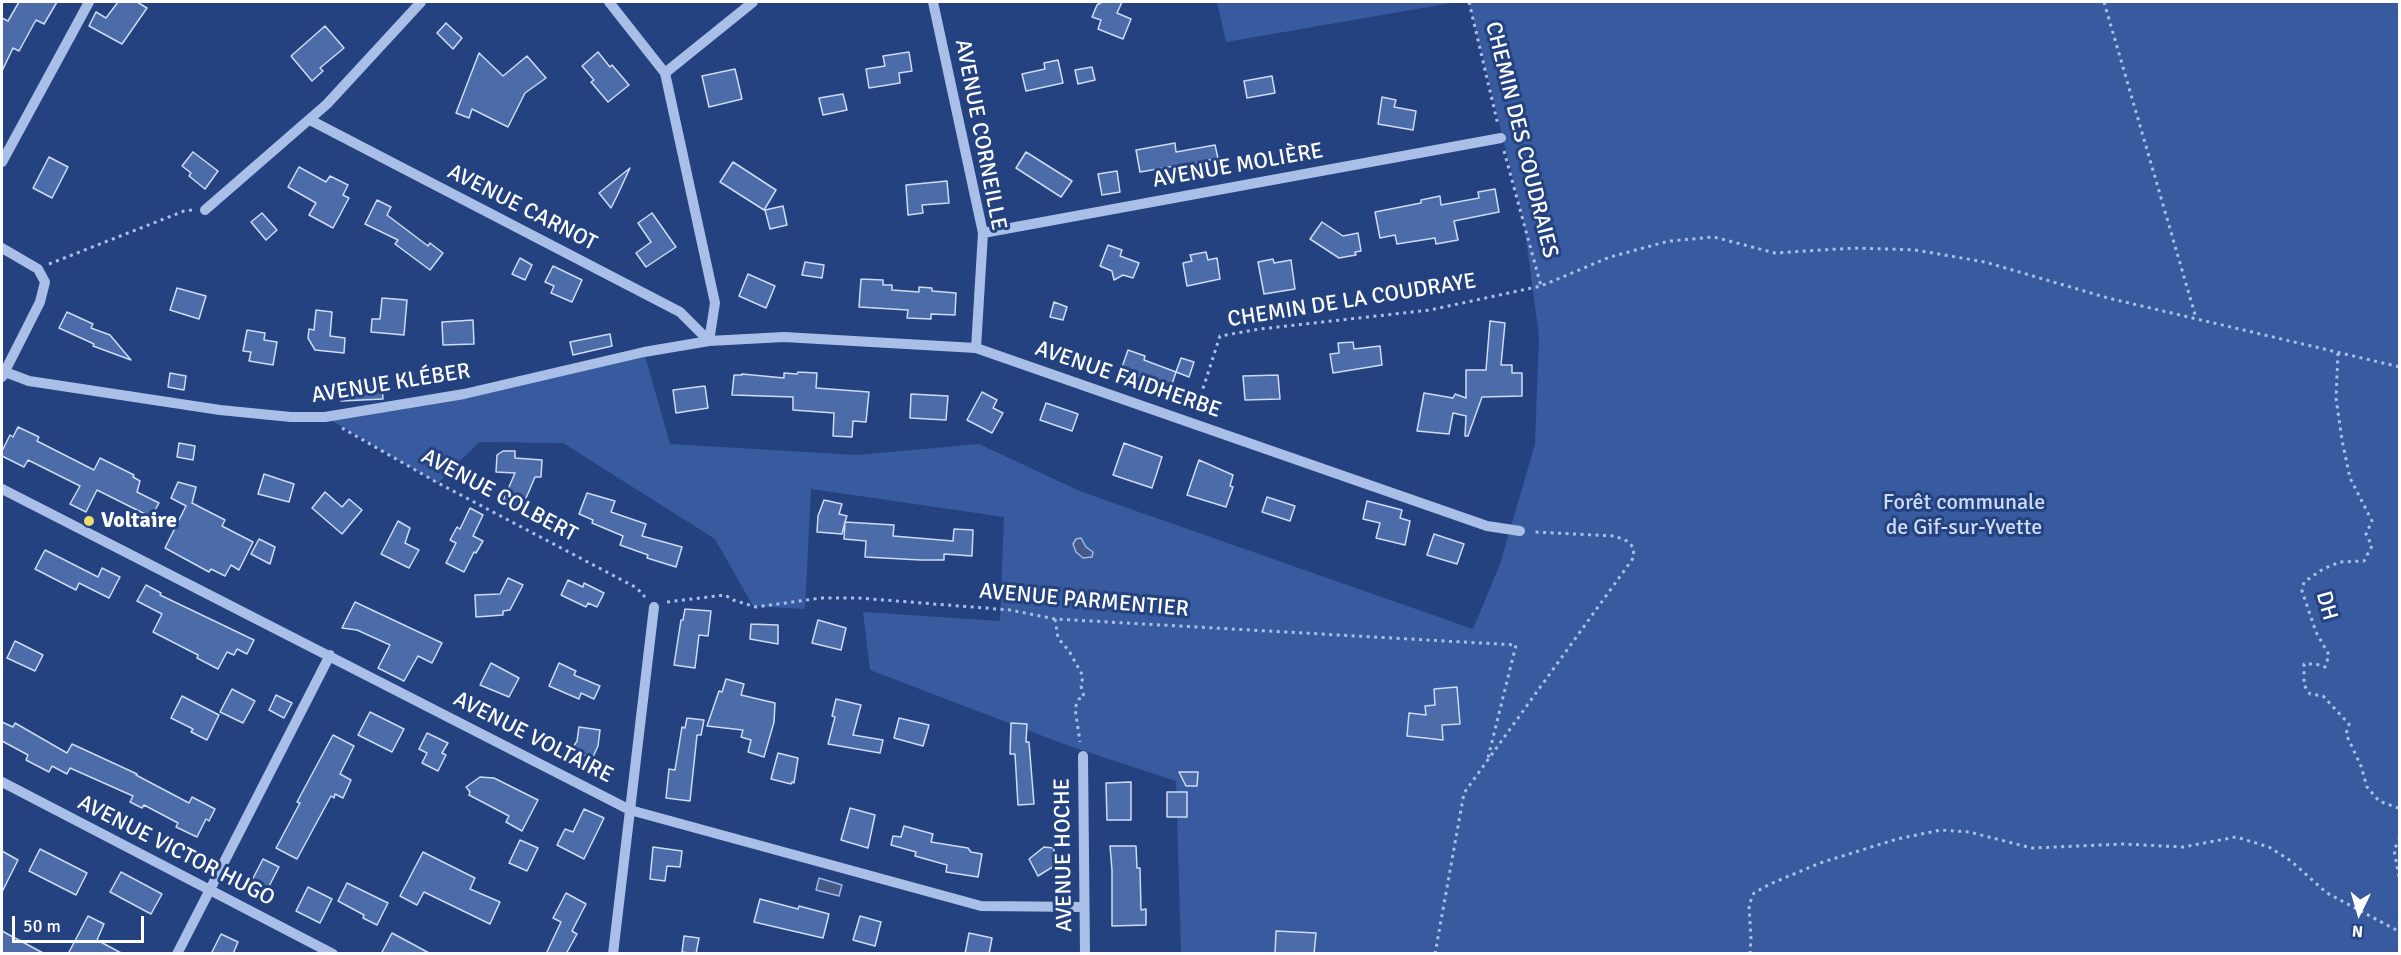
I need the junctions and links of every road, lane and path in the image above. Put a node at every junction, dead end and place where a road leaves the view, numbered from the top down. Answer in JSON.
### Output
{"nodes":[{"id":1,"x":89,"y":2,"type":"edge"},
{"id":2,"x":421,"y":2,"type":"edge"},
{"id":3,"x":609,"y":2,"type":"edge"},
{"id":4,"x":753,"y":2,"type":"edge"},
{"id":5,"x":933,"y":2,"type":"edge"},
{"id":6,"x":1468,"y":2,"type":"edge"},
{"id":7,"x":2104,"y":2,"type":"edge"},
{"id":8,"x":665,"y":73,"type":"junction"},
{"id":9,"x":310,"y":120,"type":"junction"},
{"id":10,"x":1501,"y":138,"type":"junction"},
{"id":11,"x":2,"y":162,"type":"edge"},
{"id":12,"x":205,"y":210,"type":"joint"},
{"id":13,"x":982,"y":233,"type":"junction"},
{"id":14,"x":2,"y":248,"type":"edge"},
{"id":15,"x":38,"y":269,"type":"junction"},
{"id":16,"x":1541,"y":286,"type":"junction"},
{"id":17,"x":2196,"y":318,"type":"junction"},
{"id":18,"x":710,"y":341,"type":"junction"},
{"id":19,"x":976,"y":348,"type":"junction"},
{"id":20,"x":2338,"y":353,"type":"junction"},
{"id":21,"x":2400,"y":367,"type":"edge"},
{"id":22,"x":3,"y":375,"type":"edge"},
{"id":23,"x":325,"y":417,"type":"junction"},
{"id":24,"x":1192,"y":423,"type":"junction"},
{"id":25,"x":2,"y":489,"type":"edge"},
{"id":26,"x":1520,"y":531,"type":"joint"},
{"id":27,"x":654,"y":607,"type":"junction"},
{"id":28,"x":1055,"y":619,"type":"junction"},
{"id":29,"x":330,"y":655,"type":"junction"},
{"id":30,"x":1083,"y":756,"type":"joint"},
{"id":31,"x":1487,"y":762,"type":"junction"},
{"id":32,"x":2,"y":783,"type":"edge"},
{"id":33,"x":630,"y":810,"type":"junction"},
{"id":34,"x":2400,"y":813,"type":"edge"},
{"id":35,"x":2400,"y":837,"type":"edge"},
{"id":36,"x":2400,"y":882,"type":"edge"},
{"id":37,"x":209,"y":890,"type":"junction"},
{"id":38,"x":1084,"y":907,"type":"junction"},
{"id":39,"x":2400,"y":932,"type":"edge"},
{"id":40,"x":177,"y":954,"type":"edge"},
{"id":41,"x":333,"y":954,"type":"edge"},
{"id":42,"x":613,"y":954,"type":"edge"},
{"id":43,"x":1085,"y":954,"type":"edge"},
{"id":44,"x":1435,"y":954,"type":"edge"},
{"id":45,"x":1750,"y":954,"type":"edge"}],
"edges":[{"from":1,"to":11,"type":"street"},
{"from":2,"to":9,"type":"street"},
{"from":3,"to":8,"type":"street"},
{"from":4,"to":8,"type":"street"},
{"from":5,"to":13,"type":"street","name":"AVENUE CORNEILLE"},
{"from":6,"to":10,"type":"path","name":"CHEMIN DES COUDRAIES"},
{"from":7,"to":17,"type":"path"},
{"from":8,"to":18,"type":"street"},
{"from":9,"to":12,"type":"street"},
{"from":9,"to":18,"type":"street","name":"AVENUE CARNOT"},
{"from":10,"to":13,"type":"street","name":"AVENUE MOLIÈRE"},
{"from":10,"to":16,"type":"path","name":"CHEMIN DES COUDRAIES"},
{"from":12,"to":15,"type":"path"},
{"from":13,"to":19,"type":"street","name":"AVENUE CORNEILLE"},
{"from":14,"to":15,"type":"street"},
{"from":15,"to":22,"type":"street"},
{"from":16,"to":17,"type":"path"},
{"from":16,"to":24,"type":"path","name":"CHEMIN DE LA COUDRAYE"},
{"from":17,"to":20,"type":"path"},
{"from":18,"to":19,"type":"street","name":"AVENUE FAIDHERBE"},
{"from":18,"to":23,"type":"street","name":"AVENUE KLÉBER"},
{"from":19,"to":24,"type":"street","name":"AVENUE FAIDHERBE"},
{"from":20,"to":21,"type":"path"},
{"from":20,"to":34,"type":"path","name":"DH"},
{"from":22,"to":23,"type":"street","name":"AVENUE KLÉBER"},
{"from":23,"to":27,"type":"path","name":"AVENUE COLBERT"},
{"from":24,"to":26,"type":"street","name":"AVENUE FAIDHERBE"},
{"from":25,"to":29,"type":"street","name":"AVENUE VOLTAIRE"},
{"from":26,"to":31,"type":"path"},
{"from":27,"to":28,"type":"path","name":"AVENUE PARMENTIER"},
{"from":27,"to":33,"type":"street"},
{"from":28,"to":30,"type":"path"},
{"from":28,"to":31,"type":"path","name":"AVENUE PARMENTIER"},
{"from":29,"to":33,"type":"street","name":"AVENUE VOLTAIRE"},
{"from":29,"to":37,"type":"street"},
{"from":30,"to":38,"type":"street","name":"AVENUE HOCHE"},
{"from":31,"to":44,"type":"path"},
{"from":32,"to":37,"type":"street","name":"AVENUE VICTOR HUGO"},
{"from":33,"to":38,"type":"street","name":"AVENUE VOLTAIRE"},
{"from":33,"to":42,"type":"street"},
{"from":35,"to":36,"type":"path"},
{"from":37,"to":40,"type":"street"},
{"from":37,"to":41,"type":"street","name":"AVENUE VICTOR HUGO"},
{"from":38,"to":43,"type":"street","name":"AVENUE HOCHE"},
{"from":39,"to":45,"type":"path"}]}
